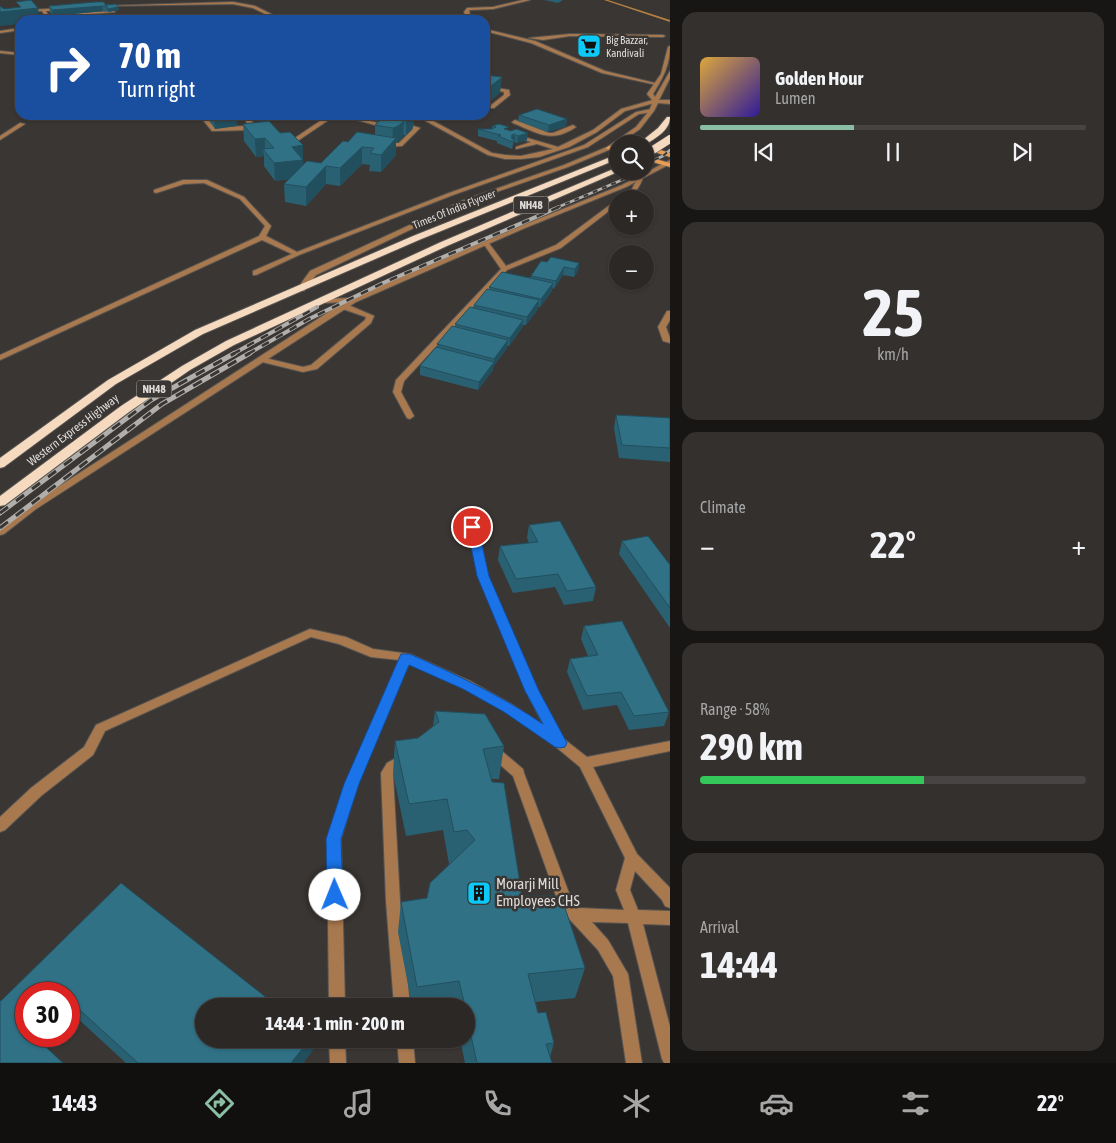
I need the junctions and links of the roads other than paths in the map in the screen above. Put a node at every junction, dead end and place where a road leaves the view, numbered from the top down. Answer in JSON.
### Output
{"nodes":[{"id":1,"x":107,"y":0,"type":"edge"},
{"id":2,"x":528,"y":0,"type":"edge"},
{"id":3,"x":100,"y":3,"type":"edge"},
{"id":4,"x":123,"y":5,"type":"junction"},
{"id":5,"x":151,"y":5,"type":"dead end"},
{"id":6,"x":94,"y":6,"type":"edge"},
{"id":7,"x":68,"y":8,"type":"edge"},
{"id":8,"x":39,"y":9,"type":"junction"},
{"id":9,"x":125,"y":11,"type":"junction"},
{"id":10,"x":0,"y":12,"type":"edge"},
{"id":11,"x":46,"y":15,"type":"edge"},
{"id":12,"x":65,"y":15,"type":"edge"},
{"id":13,"x":271,"y":15,"type":"edge"},
{"id":14,"x":467,"y":15,"type":"edge"},
{"id":15,"x":0,"y":18,"type":"edge"},
{"id":16,"x":15,"y":30,"type":"edge"},
{"id":17,"x":490,"y":31,"type":"edge"},
{"id":18,"x":0,"y":32,"type":"edge"},
{"id":19,"x":513,"y":36,"type":"junction"},
{"id":20,"x":662,"y":36,"type":"dead end"},
{"id":21,"x":670,"y":47,"type":"edge"},
{"id":22,"x":0,"y":52,"type":"edge"},
{"id":23,"x":15,"y":54,"type":"edge"},
{"id":24,"x":670,"y":72,"type":"edge"},
{"id":25,"x":657,"y":84,"type":"junction"},
{"id":26,"x":490,"y":88,"type":"edge"},
{"id":27,"x":656,"y":101,"type":"junction"},
{"id":28,"x":670,"y":102,"type":"edge"},
{"id":29,"x":492,"y":107,"type":"edge"},
{"id":30,"x":651,"y":111,"type":"junction"},
{"id":31,"x":670,"y":119,"type":"edge"},
{"id":32,"x":206,"y":120,"type":"edge"},
{"id":33,"x":248,"y":120,"type":"edge"},
{"id":34,"x":326,"y":120,"type":"edge"},
{"id":35,"x":362,"y":120,"type":"edge"},
{"id":36,"x":399,"y":120,"type":"edge"},
{"id":37,"x":430,"y":120,"type":"edge"},
{"id":38,"x":515,"y":122,"type":"dead end"},
{"id":39,"x":397,"y":123,"type":"junction"},
{"id":40,"x":22,"y":124,"type":"dead end"},
{"id":41,"x":564,"y":124,"type":"edge"},
{"id":42,"x":386,"y":126,"type":"junction"},
{"id":43,"x":586,"y":130,"type":"dead end"},
{"id":44,"x":381,"y":131,"type":"edge"},
{"id":45,"x":506,"y":131,"type":"edge"},
{"id":46,"x":594,"y":131,"type":"junction"},
{"id":47,"x":628,"y":135,"type":"edge"},
{"id":48,"x":654,"y":135,"type":"edge"},
{"id":49,"x":0,"y":138,"type":"edge"},
{"id":50,"x":670,"y":139,"type":"edge"},
{"id":51,"x":537,"y":142,"type":"junction"},
{"id":52,"x":291,"y":143,"type":"edge"},
{"id":53,"x":381,"y":144,"type":"edge"},
{"id":54,"x":518,"y":148,"type":"edge"},
{"id":55,"x":608,"y":148,"type":"edge"},
{"id":56,"x":558,"y":149,"type":"junction"},
{"id":57,"x":654,"y":150,"type":"edge"},
{"id":58,"x":654,"y":151,"type":"edge"},
{"id":59,"x":670,"y":155,"type":"edge"},
{"id":60,"x":609,"y":160,"type":"edge"},
{"id":61,"x":654,"y":160,"type":"edge"},
{"id":62,"x":669,"y":164,"type":"edge"},
{"id":63,"x":654,"y":171,"type":"edge"},
{"id":64,"x":609,"y":173,"type":"edge"},
{"id":65,"x":635,"y":180,"type":"edge"},
{"id":66,"x":156,"y":190,"type":"dead end"},
{"id":67,"x":609,"y":207,"type":"edge"},
{"id":68,"x":262,"y":237,"type":"junction"},
{"id":69,"x":486,"y":243,"type":"junction"},
{"id":70,"x":297,"y":254,"type":"junction"},
{"id":71,"x":505,"y":269,"type":"junction"},
{"id":72,"x":256,"y":273,"type":"dead end"},
{"id":73,"x":300,"y":289,"type":"junction"},
{"id":74,"x":353,"y":300,"type":"junction"},
{"id":75,"x":324,"y":301,"type":"junction"},
{"id":76,"x":343,"y":306,"type":"junction"},
{"id":77,"x":670,"y":312,"type":"edge"},
{"id":78,"x":670,"y":341,"type":"edge"},
{"id":79,"x":1,"y":357,"type":"edge"},
{"id":80,"x":262,"y":359,"type":"junction"},
{"id":81,"x":410,"y":416,"type":"dead end"},
{"id":82,"x":0,"y":464,"type":"edge"},
{"id":83,"x":0,"y":502,"type":"edge"},
{"id":84,"x":472,"y":527,"type":"dead end"},
{"id":85,"x":0,"y":532,"type":"edge"},
{"id":86,"x":406,"y":658,"type":"junction"},
{"id":87,"x":483,"y":742,"type":"edge"},
{"id":88,"x":560,"y":743,"type":"junction"},
{"id":89,"x":670,"y":746,"type":"edge"},
{"id":90,"x":415,"y":754,"type":"edge"},
{"id":91,"x":585,"y":763,"type":"junction"},
{"id":92,"x":0,"y":826,"type":"edge"},
{"id":93,"x":632,"y":858,"type":"junction"},
{"id":94,"x":670,"y":901,"type":"edge"},
{"id":95,"x":576,"y":915,"type":"junction"},
{"id":96,"x":634,"y":918,"type":"junction"},
{"id":97,"x":670,"y":918,"type":"edge"},
{"id":98,"x":337,"y":998,"type":"edge"},
{"id":99,"x":401,"y":998,"type":"edge"},
{"id":100,"x":337,"y":1048,"type":"edge"},
{"id":101,"x":406,"y":1048,"type":"edge"},
{"id":102,"x":670,"y":1059,"type":"edge"},
{"id":103,"x":338,"y":1063,"type":"edge"},
{"id":104,"x":407,"y":1063,"type":"edge"},
{"id":105,"x":634,"y":1063,"type":"edge"}],
"edges":[{"from":1,"to":3,"type":"street"},
{"from":2,"to":14,"type":"street"},
{"from":4,"to":6,"type":"street"},
{"from":4,"to":9,"type":"street"},
{"from":4,"to":13,"type":"street"},
{"from":5,"to":9,"type":"street"},
{"from":7,"to":8,"type":"street"},
{"from":8,"to":10,"type":"street"},
{"from":8,"to":11,"type":"street"},
{"from":8,"to":15,"type":"street"},
{"from":9,"to":12,"type":"street"},
{"from":16,"to":18,"type":"street"},
{"from":17,"to":19,"type":"street"},
{"from":19,"to":20,"type":"street"},
{"from":19,"to":25,"type":"street"},
{"from":21,"to":25,"type":"street"},
{"from":22,"to":23,"type":"street"},
{"from":24,"to":27,"type":"street"},
{"from":25,"to":27,"type":"street"},
{"from":26,"to":29,"type":"street"},
{"from":27,"to":28,"type":"street"},
{"from":27,"to":30,"type":"street"},
{"from":27,"to":46,"type":"street"},
{"from":30,"to":47,"type":"street"},
{"from":30,"to":70,"type":"street"},
{"from":31,"to":48,"type":"highway"},
{"from":32,"to":33,"type":"street"},
{"from":34,"to":52,"type":"street"},
{"from":35,"to":42,"type":"street"},
{"from":36,"to":39,"type":"street"},
{"from":37,"to":56,"type":"street"},
{"from":38,"to":41,"type":"street"},
{"from":39,"to":42,"type":"street"},
{"from":39,"to":53,"type":"street"},
{"from":40,"to":49,"type":"street"},
{"from":42,"to":44,"type":"street"},
{"from":43,"to":46,"type":"street"},
{"from":45,"to":51,"type":"street"},
{"from":46,"to":56,"type":"street"},
{"from":50,"to":58,"type":"highway","bridge":true},
{"from":51,"to":54,"type":"street"},
{"from":51,"to":56,"type":"street"},
{"from":55,"to":73,"type":"street"},
{"from":57,"to":59,"type":"main road"},
{"from":60,"to":73,"type":"highway","name":"Times Of India Flyover","number":"NH48"},
{"from":61,"to":62,"type":"main road"},
{"from":62,"to":63,"type":"street"},
{"from":64,"to":75,"type":"highway","number":"NH48"},
{"from":65,"to":69,"type":"street"},
{"from":66,"to":68,"type":"street"},
{"from":67,"to":71,"type":"street"},
{"from":68,"to":70,"type":"street"},
{"from":68,"to":79,"type":"street"},
{"from":69,"to":71,"type":"street"},
{"from":69,"to":74,"type":"street"},
{"from":70,"to":72,"type":"street"},
{"from":71,"to":81,"type":"street"},
{"from":73,"to":82,"type":"highway","name":"Western Express Highway","number":"NH48"},
{"from":74,"to":75,"type":"street"},
{"from":74,"to":76,"type":"street"},
{"from":75,"to":83,"type":"highway","name":"Western Express Highway","number":"NH48"},
{"from":76,"to":80,"type":"street"},
{"from":76,"to":80,"type":"street"},
{"from":77,"to":78,"type":"street"},
{"from":80,"to":85,"type":"street"},
{"from":84,"to":88,"type":"street"},
{"from":86,"to":88,"type":"street"},
{"from":86,"to":92,"type":"street"},
{"from":86,"to":98,"type":"street"},
{"from":87,"to":95,"type":"street"},
{"from":88,"to":91,"type":"street"},
{"from":89,"to":91,"type":"street"},
{"from":90,"to":99,"type":"street"},
{"from":91,"to":93,"type":"street"},
{"from":93,"to":94,"type":"street"},
{"from":93,"to":96,"type":"street"},
{"from":95,"to":96,"type":"street"},
{"from":95,"to":105,"type":"street"},
{"from":96,"to":97,"type":"street"},
{"from":96,"to":102,"type":"street"},
{"from":100,"to":103,"type":"street"},
{"from":101,"to":104,"type":"street"}]}
